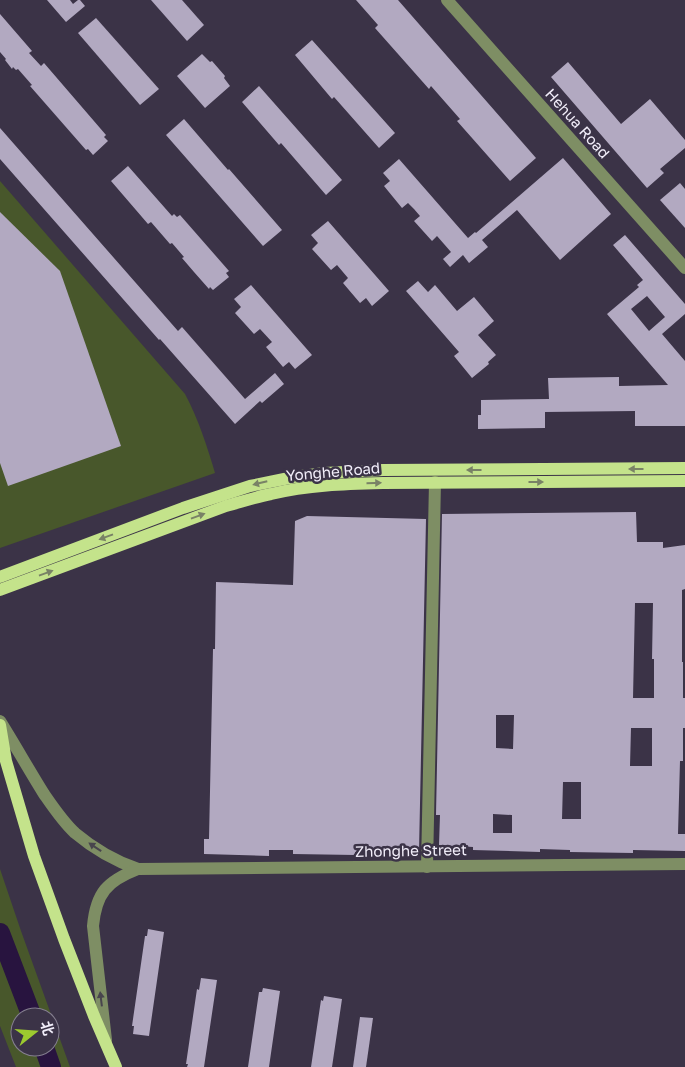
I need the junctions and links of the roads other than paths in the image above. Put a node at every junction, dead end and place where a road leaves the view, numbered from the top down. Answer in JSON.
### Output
{"nodes":[{"id":1,"x":447,"y":0,"type":"edge"},
{"id":2,"x":685,"y":268,"type":"edge"},
{"id":3,"x":685,"y":468,"type":"edge"},
{"id":4,"x":685,"y":481,"type":"edge"},
{"id":5,"x":435,"y":482,"type":"junction"},
{"id":6,"x":0,"y":577,"type":"edge"},
{"id":7,"x":0,"y":590,"type":"edge"},
{"id":8,"x":0,"y":723,"type":"edge"},
{"id":9,"x":685,"y":864,"type":"edge"},
{"id":10,"x":427,"y":866,"type":"junction"},
{"id":11,"x":138,"y":869,"type":"junction"},
{"id":12,"x":106,"y":1047,"type":"junction"},
{"id":13,"x":116,"y":1067,"type":"edge"}],
"edges":[{"from":1,"to":2,"type":"street","name":"Hehua Road"},
{"from":3,"to":6,"type":"main road","name":"Yonghe Road","one_way":true},
{"from":5,"to":4,"type":"main road","name":"Yonghe Road","one_way":true},
{"from":7,"to":5,"type":"main road","name":"Yonghe Road","one_way":true},
{"from":5,"to":10,"type":"street"},
{"from":11,"to":8,"type":"street","one_way":true},
{"from":8,"to":12,"type":"main road"},
{"from":9,"to":10,"type":"street","name":"Zhonghe Street"},
{"from":10,"to":11,"type":"street","name":"Zhonghe Street"},
{"from":12,"to":11,"type":"street","one_way":true},
{"from":12,"to":13,"type":"main road"}]}
